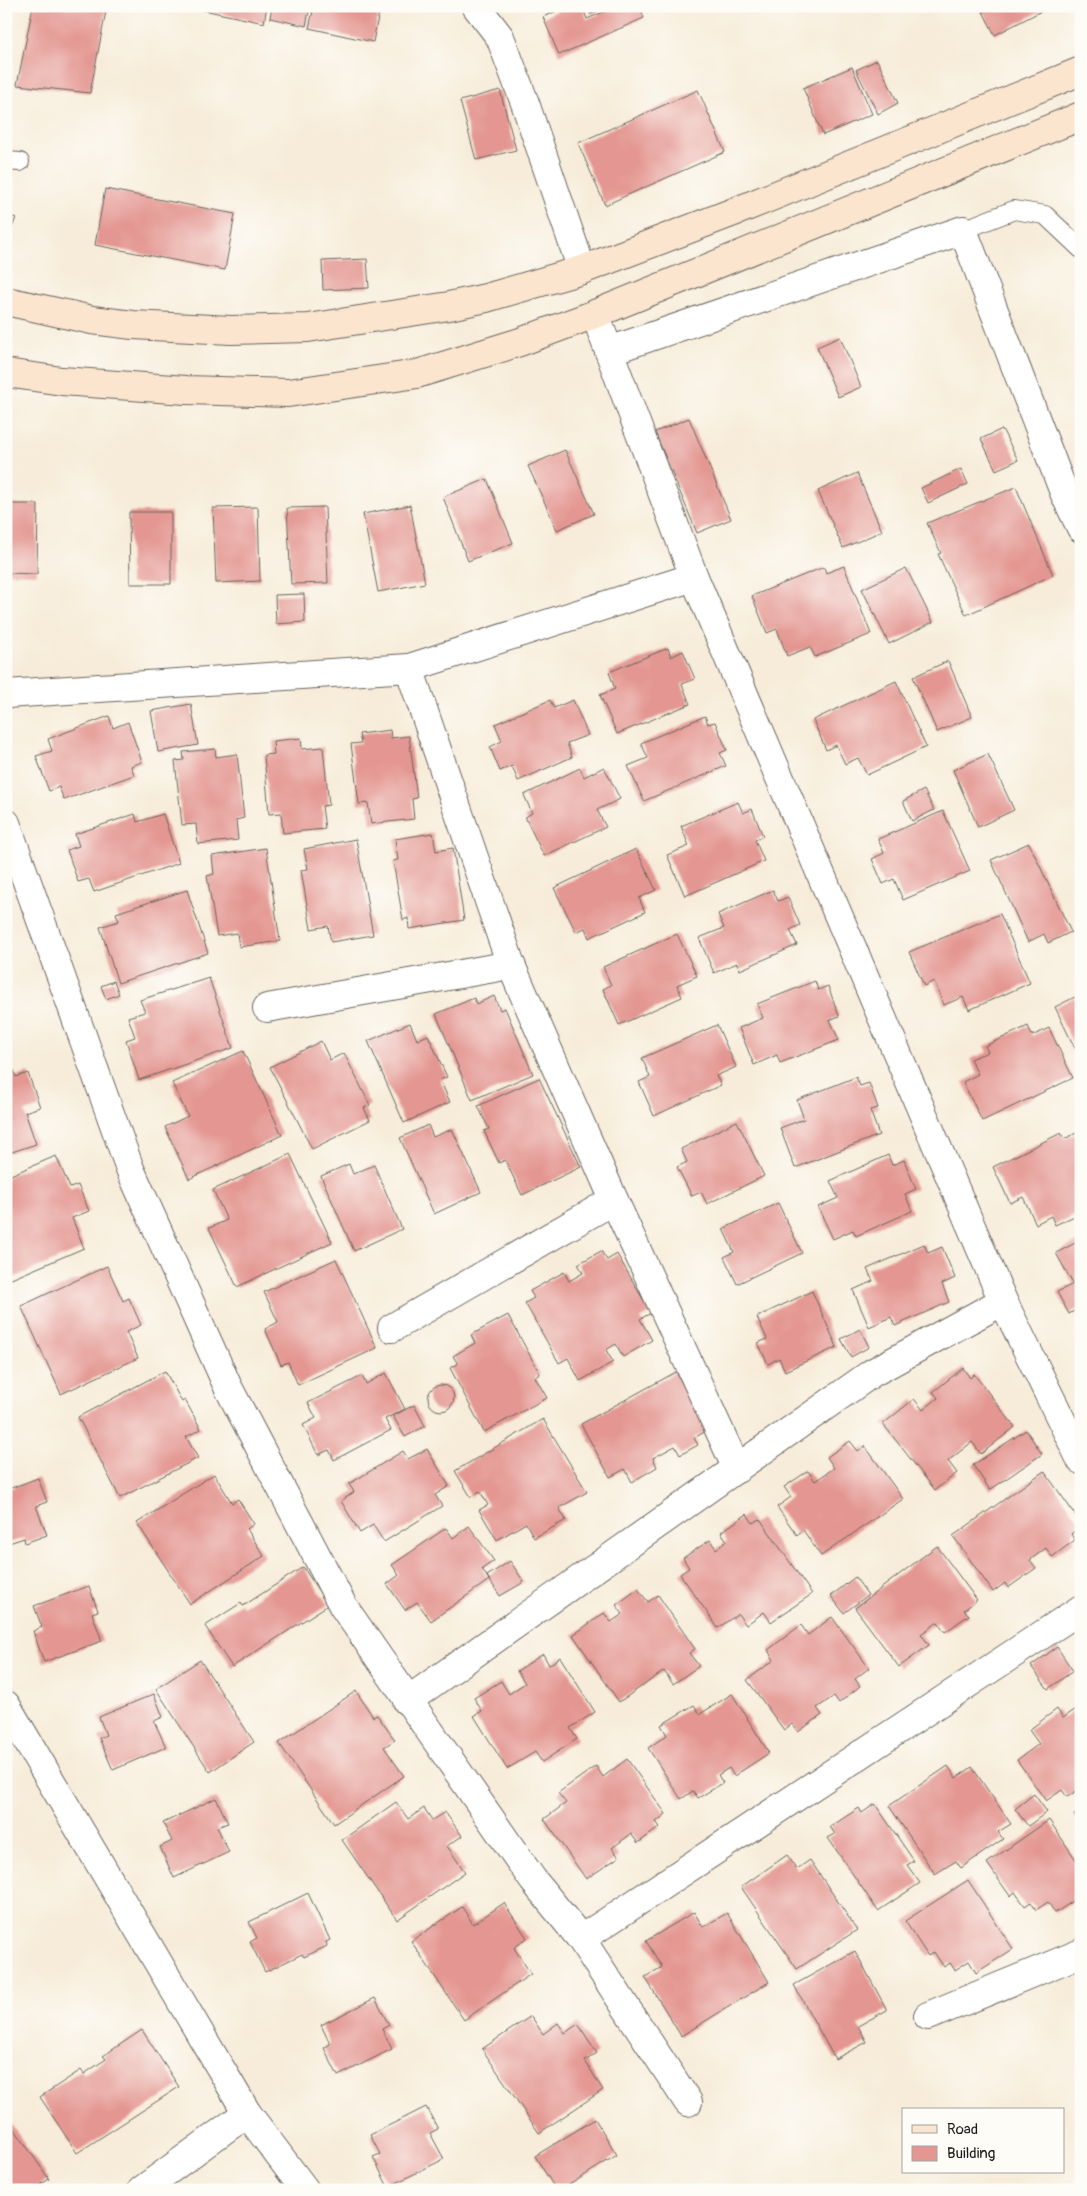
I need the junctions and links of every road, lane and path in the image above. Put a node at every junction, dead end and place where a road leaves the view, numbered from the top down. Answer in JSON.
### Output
{"nodes":[{"id":1,"x":476,"y":6,"type":"edge"},
{"id":2,"x":1081,"y":71,"type":"edge"},
{"id":3,"x":1081,"y":116,"type":"edge"},
{"id":4,"x":964,"y":230,"type":"junction"},
{"id":5,"x":1081,"y":249,"type":"edge"},
{"id":6,"x":582,"y":270,"type":"junction"},
{"id":7,"x":6,"y":301,"type":"edge"},
{"id":8,"x":595,"y":314,"type":"junction"},
{"id":9,"x":609,"y":351,"type":"junction"},
{"id":10,"x":6,"y":373,"type":"edge"},
{"id":11,"x":1081,"y":528,"type":"edge"},
{"id":12,"x":694,"y":577,"type":"junction"},
{"id":13,"x":409,"y":668,"type":"junction"},
{"id":14,"x":6,"y":694,"type":"edge"},
{"id":15,"x":6,"y":824,"type":"edge"},
{"id":16,"x":511,"y":965,"type":"junction"},
{"id":17,"x":267,"y":1008,"type":"dead end"},
{"id":18,"x":614,"y":1200,"type":"junction"},
{"id":19,"x":1004,"y":1301,"type":"junction"},
{"id":20,"x":392,"y":1328,"type":"dead end"},
{"id":21,"x":1081,"y":1460,"type":"edge"},
{"id":22,"x":737,"y":1469,"type":"junction"},
{"id":23,"x":1081,"y":1608,"type":"edge"},
{"id":24,"x":407,"y":1701,"type":"junction"},
{"id":25,"x":6,"y":1705,"type":"edge"},
{"id":26,"x":581,"y":1939,"type":"junction"},
{"id":27,"x":1081,"y":1953,"type":"edge"},
{"id":28,"x":928,"y":2016,"type":"dead end"},
{"id":29,"x":688,"y":2102,"type":"dead end"},
{"id":30,"x":247,"y":2114,"type":"junction"},
{"id":31,"x":142,"y":2190,"type":"edge"},
{"id":32,"x":305,"y":2190,"type":"edge"}],
"edges":[{"from":1,"to":6,"type":"street"},
{"from":2,"to":6,"type":"street"},
{"from":3,"to":8,"type":"street"},
{"from":4,"to":5,"type":"lane"},
{"from":4,"to":9,"type":"street"},
{"from":4,"to":11,"type":"street"},
{"from":6,"to":7,"type":"street"},
{"from":8,"to":9,"type":"street"},
{"from":8,"to":10,"type":"street"},
{"from":9,"to":12,"type":"street"},
{"from":12,"to":13,"type":"street"},
{"from":12,"to":19,"type":"street"},
{"from":13,"to":14,"type":"street"},
{"from":13,"to":16,"type":"street"},
{"from":15,"to":24,"type":"street"},
{"from":16,"to":17,"type":"street"},
{"from":16,"to":18,"type":"street"},
{"from":18,"to":20,"type":"street"},
{"from":18,"to":22,"type":"street"},
{"from":19,"to":21,"type":"street"},
{"from":19,"to":22,"type":"street"},
{"from":22,"to":24,"type":"street"},
{"from":23,"to":26,"type":"street"},
{"from":24,"to":26,"type":"street"},
{"from":25,"to":30,"type":"street"},
{"from":26,"to":29,"type":"street"},
{"from":27,"to":28,"type":"street"},
{"from":30,"to":31,"type":"street"},
{"from":30,"to":32,"type":"street"}]}
